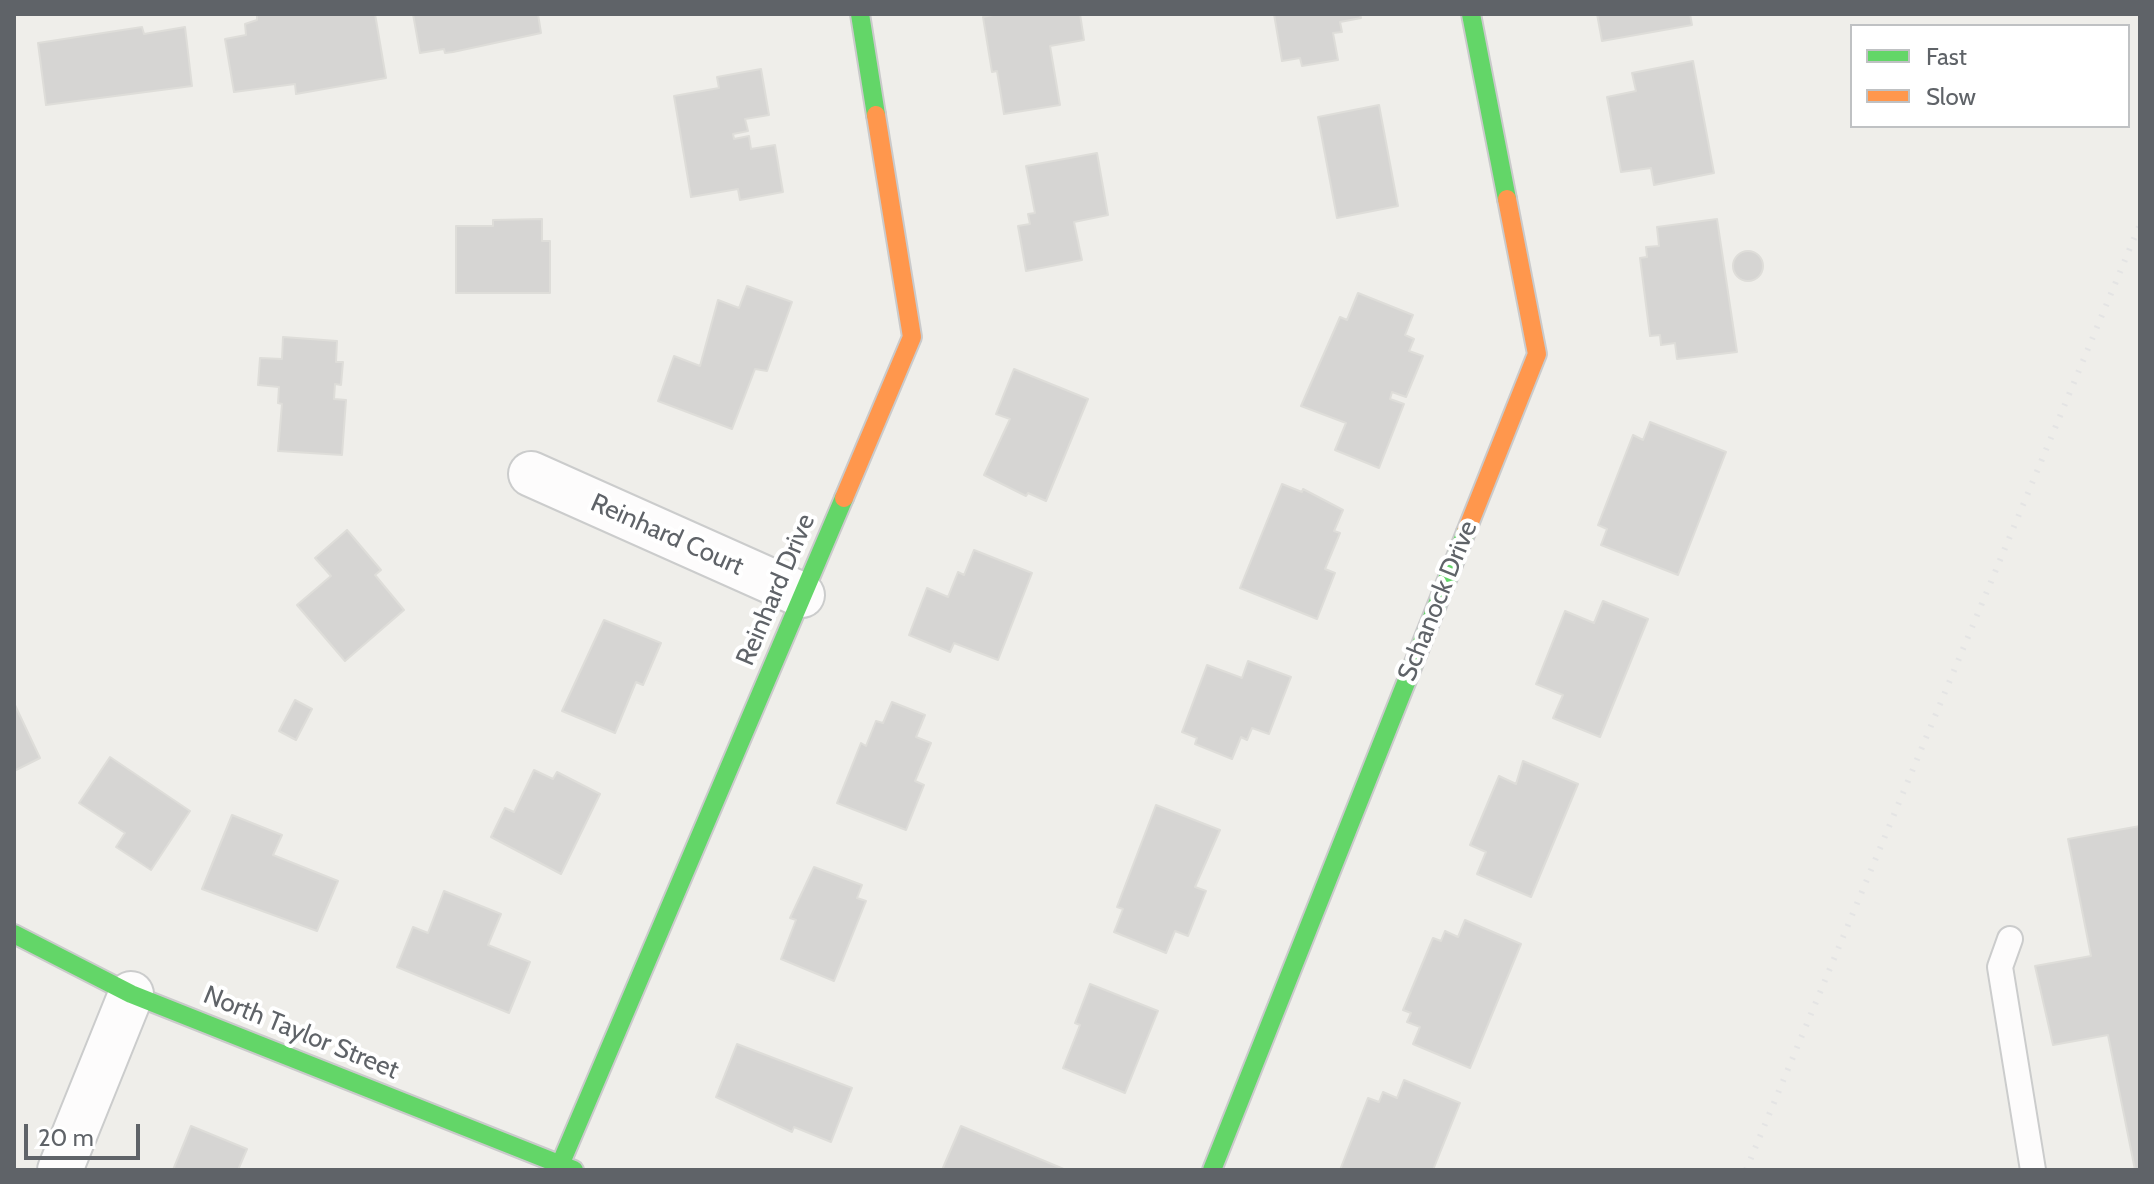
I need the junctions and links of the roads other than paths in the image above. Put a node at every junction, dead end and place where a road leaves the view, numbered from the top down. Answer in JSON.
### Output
{"nodes":[{"id":1,"x":860,"y":14,"type":"edge"},
{"id":2,"x":1471,"y":14,"type":"edge"},
{"id":3,"x":531,"y":474,"type":"dead end"},
{"id":4,"x":802,"y":595,"type":"junction"},
{"id":5,"x":14,"y":934,"type":"edge"},
{"id":6,"x":2010,"y":939,"type":"dead end"},
{"id":7,"x":131,"y":994,"type":"junction"},
{"id":8,"x":567,"y":1167,"type":"edge"},
{"id":9,"x":60,"y":1170,"type":"edge"},
{"id":10,"x":1212,"y":1170,"type":"edge"},
{"id":11,"x":2033,"y":1170,"type":"edge"}],
"edges":[{"from":1,"to":4,"type":"street","name":"Reinhard Drive"},
{"from":2,"to":10,"type":"street","name":"Schanock Drive"},
{"from":3,"to":4,"type":"street","name":"Reinhard Court"},
{"from":4,"to":8,"type":"street","name":"Reinhard Drive"},
{"from":5,"to":7,"type":"street","name":"North Taylor Street"},
{"from":6,"to":11,"type":"lane"},
{"from":7,"to":8,"type":"street","name":"North Taylor Street"},
{"from":7,"to":9,"type":"street"}]}
